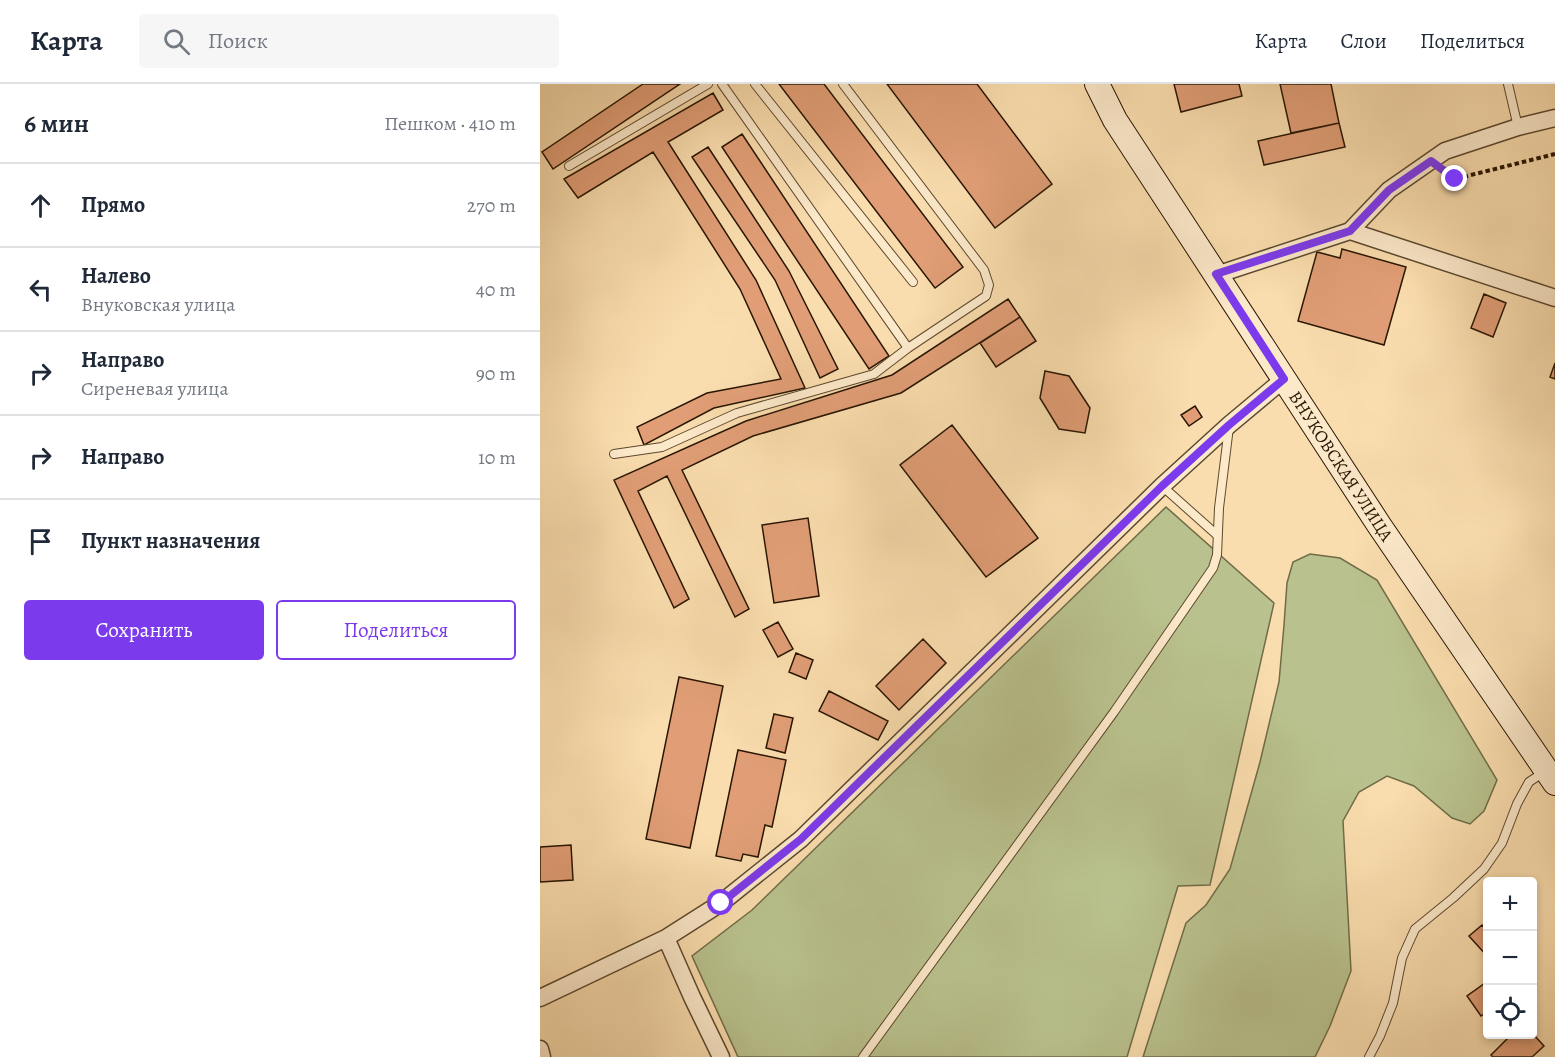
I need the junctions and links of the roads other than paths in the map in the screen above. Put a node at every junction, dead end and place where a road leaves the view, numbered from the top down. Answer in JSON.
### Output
{"nodes":[{"id":1,"x":708,"y":84,"type":"edge"},
{"id":2,"x":722,"y":84,"type":"edge"},
{"id":3,"x":755,"y":84,"type":"edge"},
{"id":4,"x":843,"y":84,"type":"edge"},
{"id":5,"x":1097,"y":84,"type":"edge"},
{"id":6,"x":1508,"y":84,"type":"edge"},
{"id":7,"x":1555,"y":118,"type":"edge"},
{"id":8,"x":1518,"y":127,"type":"junction"},
{"id":9,"x":568,"y":166,"type":"dead end"},
{"id":10,"x":1350,"y":231,"type":"junction"},
{"id":11,"x":1216,"y":274,"type":"junction"},
{"id":12,"x":914,"y":282,"type":"dead end"},
{"id":13,"x":1555,"y":298,"type":"edge"},
{"id":14,"x":908,"y":348,"type":"junction"},
{"id":15,"x":1284,"y":379,"type":"junction"},
{"id":16,"x":1229,"y":425,"type":"junction"},
{"id":17,"x":614,"y":454,"type":"dead end"},
{"id":18,"x":1162,"y":486,"type":"junction"},
{"id":19,"x":1217,"y":535,"type":"junction"},
{"id":20,"x":1550,"y":777,"type":"edge"},
{"id":21,"x":666,"y":938,"type":"junction"},
{"id":22,"x":540,"y":998,"type":"edge"},
{"id":23,"x":540,"y":1049,"type":"edge"},
{"id":24,"x":542,"y":1057,"type":"edge"},
{"id":25,"x":721,"y":1057,"type":"edge"},
{"id":26,"x":863,"y":1057,"type":"edge"},
{"id":27,"x":1369,"y":1057,"type":"edge"}],
"edges":[{"from":1,"to":9,"type":"lane"},
{"from":2,"to":14,"type":"lane"},
{"from":3,"to":12,"type":"lane"},
{"from":4,"to":14,"type":"lane"},
{"from":5,"to":11,"type":"main road","name":"ВНУКОВСКАЯ УЛИЦА"},
{"from":6,"to":8,"type":"lane"},
{"from":7,"to":8,"type":"street"},
{"from":8,"to":10,"type":"street"},
{"from":10,"to":11,"type":"street"},
{"from":10,"to":13,"type":"street"},
{"from":11,"to":15,"type":"main road","name":"ВНУКОВСКАЯ УЛИЦА"},
{"from":14,"to":17,"type":"lane"},
{"from":15,"to":16,"type":"street"},
{"from":15,"to":20,"type":"main road","name":"ВНУКОВСКАЯ УЛИЦА"},
{"from":16,"to":18,"type":"street"},
{"from":16,"to":19,"type":"lane"},
{"from":18,"to":19,"type":"lane"},
{"from":18,"to":21,"type":"street"},
{"from":19,"to":26,"type":"lane"},
{"from":20,"to":27,"type":"lane"},
{"from":21,"to":22,"type":"street"},
{"from":21,"to":25,"type":"street"},
{"from":23,"to":24,"type":"street"}]}
